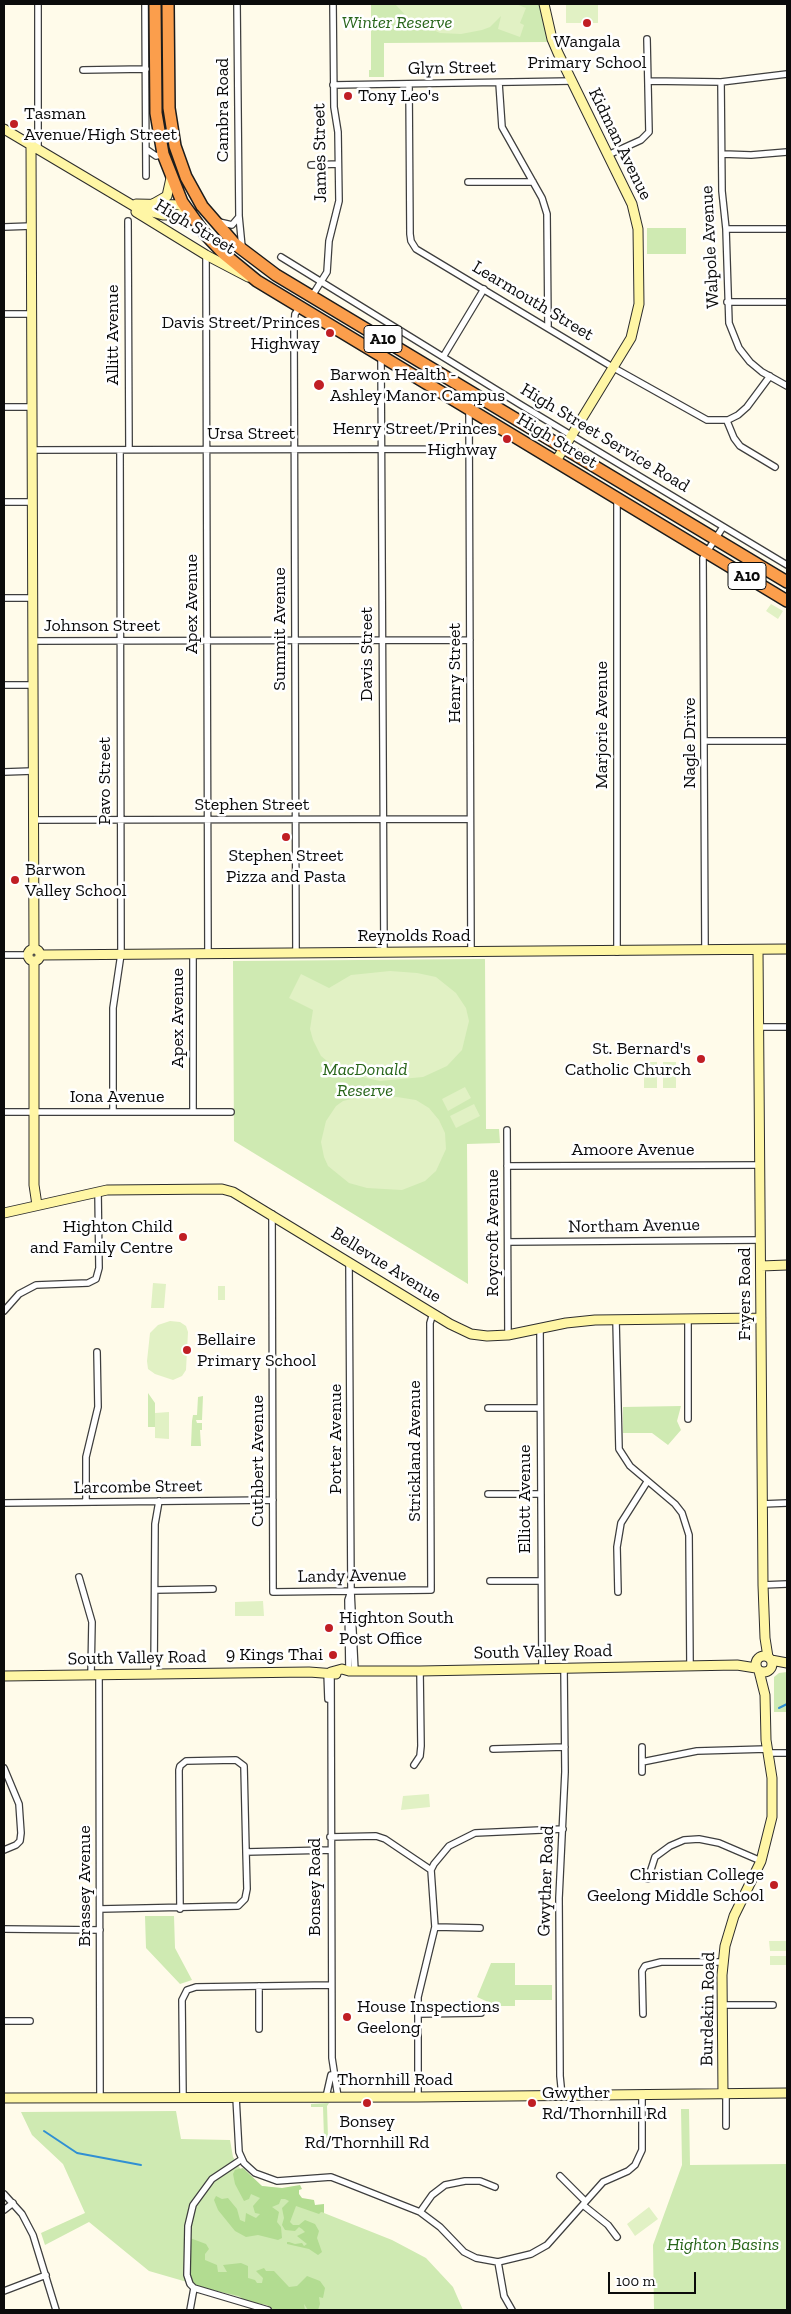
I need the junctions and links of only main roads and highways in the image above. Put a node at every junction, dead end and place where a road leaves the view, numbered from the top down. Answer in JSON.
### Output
{"nodes":[{"id":1,"x":155,"y":4,"type":"edge"},
{"id":2,"x":168,"y":4,"type":"edge"},
{"id":3,"x":173,"y":139,"type":"junction"},
{"id":4,"x":163,"y":154,"type":"junction"},
{"id":5,"x":202,"y":206,"type":"junction"},
{"id":6,"x":187,"y":208,"type":"junction"},
{"id":7,"x":312,"y":296,"type":"junction"},
{"id":8,"x":300,"y":307,"type":"junction"},
{"id":9,"x":787,"y":582,"type":"edge"},
{"id":10,"x":787,"y":601,"type":"edge"}],
"edges":[{"from":1,"to":4,"type":"highway","number":"A10"},
{"from":2,"to":3,"type":"highway","number":"A10"},
{"from":3,"to":4,"type":"highway"},
{"from":3,"to":5,"type":"highway","number":"A10"},
{"from":4,"to":6,"type":"highway","number":"A10"},
{"from":5,"to":6,"type":"highway"},
{"from":5,"to":7,"type":"highway","name":"High Street","number":"A10"},
{"from":6,"to":8,"type":"highway","name":"High Street","number":"A10"},
{"from":7,"to":8,"type":"highway"},
{"from":7,"to":9,"type":"highway","name":"High Street","number":"A10"},
{"from":8,"to":10,"type":"highway","name":"High Street","number":"A10"}]}
